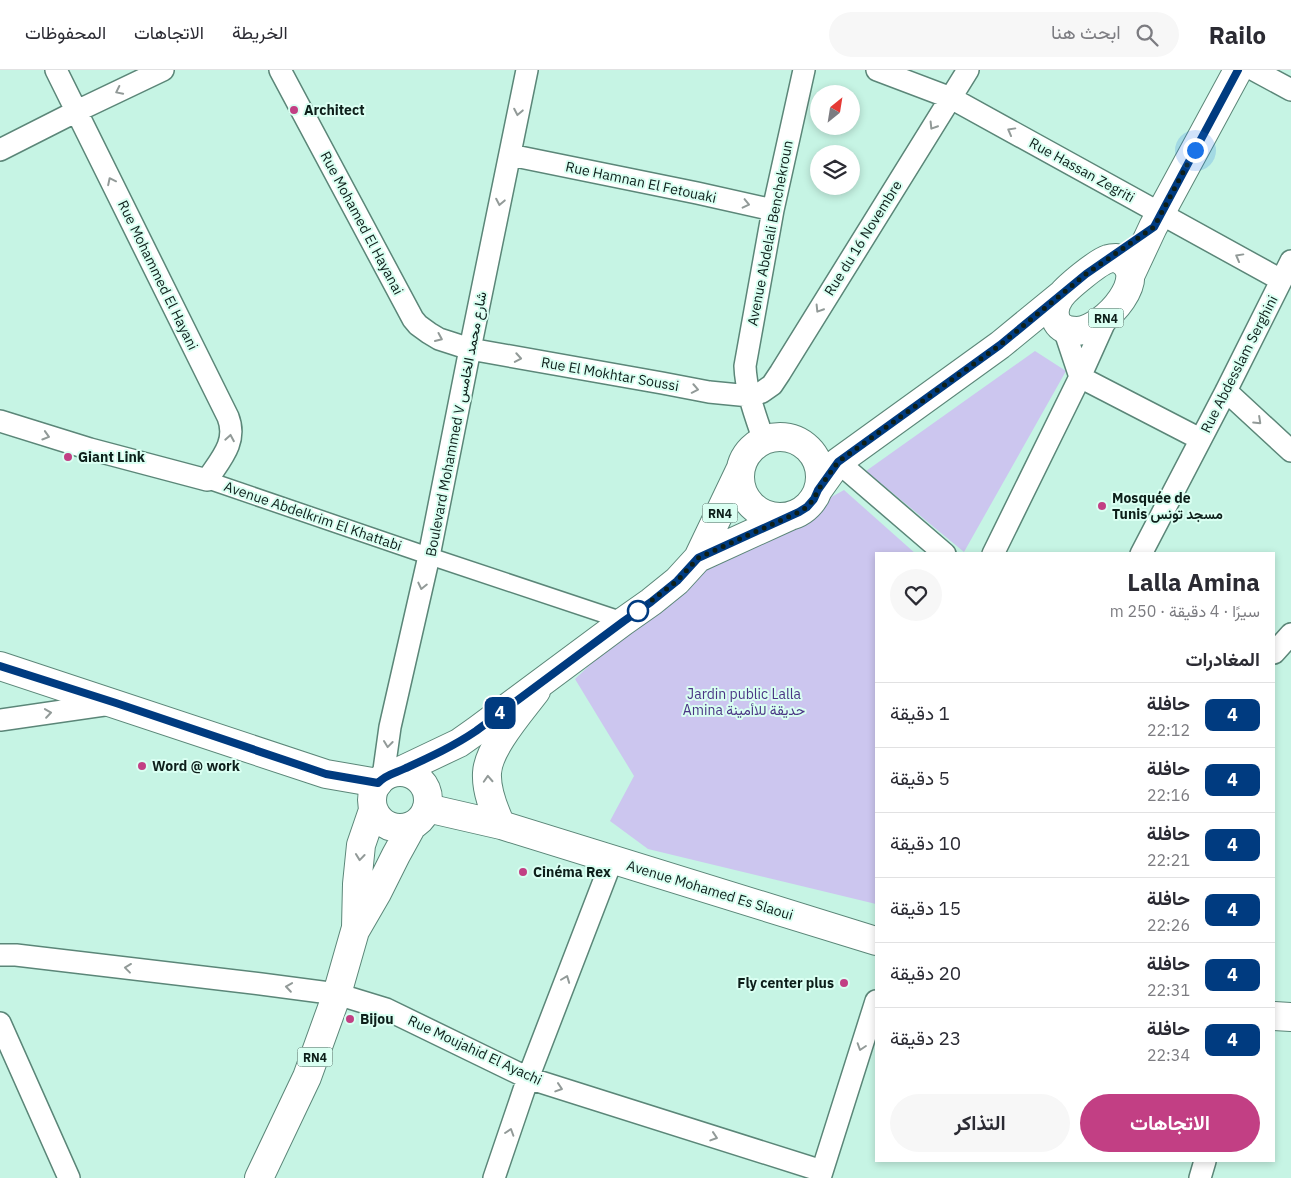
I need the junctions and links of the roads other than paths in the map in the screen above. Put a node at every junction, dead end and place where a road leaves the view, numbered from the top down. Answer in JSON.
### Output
{"nodes":[{"id":1,"x":56,"y":70,"type":"edge"},
{"id":2,"x":163,"y":70,"type":"edge"},
{"id":3,"x":280,"y":70,"type":"edge"},
{"id":4,"x":527,"y":70,"type":"edge"},
{"id":5,"x":804,"y":70,"type":"edge"},
{"id":6,"x":877,"y":70,"type":"edge"},
{"id":7,"x":968,"y":70,"type":"edge"},
{"id":8,"x":1238,"y":70,"type":"edge"},
{"id":9,"x":1254,"y":70,"type":"edge"},
{"id":10,"x":1291,"y":90,"type":"edge"},
{"id":11,"x":951,"y":98,"type":"junction"},
{"id":12,"x":77,"y":111,"type":"junction"},
{"id":13,"x":0,"y":150,"type":"edge"},
{"id":14,"x":510,"y":155,"type":"junction"},
{"id":15,"x":773,"y":210,"type":"junction"},
{"id":16,"x":1157,"y":220,"type":"junction"},
{"id":17,"x":1108,"y":259,"type":"junction"},
{"id":18,"x":1291,"y":261,"type":"edge"},
{"id":19,"x":1131,"y":274,"type":"junction"},
{"id":20,"x":1281,"y":280,"type":"junction"},
{"id":21,"x":1061,"y":295,"type":"junction"},
{"id":22,"x":1107,"y":317,"type":"junction"},
{"id":23,"x":1062,"y":327,"type":"junction"},
{"id":24,"x":1000,"y":345,"type":"junction"},
{"id":25,"x":470,"y":349,"type":"junction"},
{"id":26,"x":1080,"y":377,"type":"junction"},
{"id":27,"x":1226,"y":391,"type":"junction"},
{"id":28,"x":750,"y":396,"type":"junction"},
{"id":29,"x":0,"y":421,"type":"edge"},
{"id":30,"x":1200,"y":439,"type":"junction"},
{"id":31,"x":764,"y":441,"type":"junction"},
{"id":32,"x":1291,"y":451,"type":"edge"},
{"id":33,"x":827,"y":461,"type":"junction"},
{"id":34,"x":741,"y":468,"type":"junction"},
{"id":35,"x":207,"y":480,"type":"junction"},
{"id":36,"x":790,"y":516,"type":"junction"},
{"id":37,"x":941,"y":552,"type":"edge"},
{"id":38,"x":994,"y":552,"type":"edge"},
{"id":39,"x":1142,"y":552,"type":"edge"},
{"id":40,"x":429,"y":556,"type":"junction"},
{"id":41,"x":698,"y":558,"type":"junction"},
{"id":42,"x":624,"y":621,"type":"junction"},
{"id":43,"x":1291,"y":634,"type":"edge"},
{"id":44,"x":1275,"y":652,"type":"edge"},
{"id":45,"x":0,"y":666,"type":"edge"},
{"id":46,"x":545,"y":681,"type":"junction"},
{"id":47,"x":116,"y":703,"type":"junction"},
{"id":48,"x":0,"y":720,"type":"edge"},
{"id":49,"x":459,"y":743,"type":"junction"},
{"id":50,"x":381,"y":789,"type":"junction"},
{"id":51,"x":422,"y":811,"type":"junction"},
{"id":52,"x":501,"y":825,"type":"junction"},
{"id":53,"x":612,"y":860,"type":"junction"},
{"id":54,"x":356,"y":931,"type":"junction"},
{"id":55,"x":875,"y":941,"type":"edge"},
{"id":56,"x":0,"y":955,"type":"edge"},
{"id":57,"x":337,"y":994,"type":"junction"},
{"id":58,"x":875,"y":1004,"type":"edge"},
{"id":59,"x":1275,"y":1016,"type":"edge"},
{"id":60,"x":1291,"y":1017,"type":"edge"},
{"id":61,"x":0,"y":1023,"type":"edge"},
{"id":62,"x":528,"y":1078,"type":"junction"},
{"id":63,"x":1205,"y":1162,"type":"edge"},
{"id":64,"x":821,"y":1174,"type":"edge"},
{"id":65,"x":69,"y":1178,"type":"edge"},
{"id":66,"x":260,"y":1178,"type":"edge"},
{"id":67,"x":494,"y":1178,"type":"edge"},
{"id":68,"x":1200,"y":1178,"type":"edge"}],
"edges":[{"from":1,"to":12,"type":"street","name":"Rue Mohammed El Hayani"},
{"from":2,"to":12,"type":"street","one_way":true},
{"from":3,"to":25,"type":"street","name":"Rue Mohamed El Hayanai","one_way":true},
{"from":4,"to":14,"type":"street","name":"Boulevard Mohammed V شارع محمد الخامس","one_way":true},
{"from":5,"to":15,"type":"street","name":"Avenue Abdelali Benchekroun"},
{"from":6,"to":11,"type":"street","name":"Rue Hassan Zegriti"},
{"from":7,"to":11,"type":"street","name":"Rue du 16 Novembre"},
{"from":8,"to":16,"type":"main road","number":"RN4"},
{"from":9,"to":10,"type":"street"},
{"from":16,"to":11,"type":"street","name":"Rue Hassan Zegriti","one_way":true},
{"from":11,"to":28,"type":"street","name":"Rue du 16 Novembre","one_way":true},
{"from":12,"to":13,"type":"street"},
{"from":35,"to":12,"type":"street","name":"Rue Mohammed El Hayani","one_way":true},
{"from":14,"to":15,"type":"street","name":"Rue Hamnan El Fetouaki","one_way":true},
{"from":14,"to":25,"type":"street","name":"Boulevard Mohammed V شارع محمد الخامس","one_way":true},
{"from":15,"to":28,"type":"street","name":"Avenue Abdelali Benchekroun"},
{"from":16,"to":17,"type":"main road","number":"RN4"},
{"from":16,"to":19,"type":"main road","number":"RN4"},
{"from":20,"to":16,"type":"street","name":"Rue Hassan Zegriti","one_way":true},
{"from":17,"to":19,"type":"main road"},
{"from":17,"to":21,"type":"main road","number":"RN4"},
{"from":18,"to":20,"type":"street","name":"Rue Abdesslam Serghini"},
{"from":19,"to":22,"type":"main road","number":"RN4"},
{"from":20,"to":27,"type":"street","name":"Rue Abdesslam Serghini"},
{"from":21,"to":23,"type":"main road"},
{"from":21,"to":24,"type":"main road","number":"RN4"},
{"from":22,"to":23,"type":"main road","number":"RN4"},
{"from":22,"to":26,"type":"street"},
{"from":23,"to":24,"type":"main road","number":"RN4"},
{"from":23,"to":26,"type":"street"},
{"from":24,"to":33,"type":"main road","number":"RN4"},
{"from":25,"to":28,"type":"street","name":"Rue El Mokhtar Soussi","one_way":true},
{"from":25,"to":40,"type":"street","name":"Boulevard Mohammed V شارع محمد الخامس"},
{"from":26,"to":30,"type":"street"},
{"from":26,"to":38,"type":"street"},
{"from":27,"to":30,"type":"street","name":"Rue Abdesslam Serghini"},
{"from":27,"to":32,"type":"street","one_way":true},
{"from":28,"to":31,"type":"street","name":"Avenue Abdelali Benchekroun"},
{"from":29,"to":35,"type":"street","name":"Avenue Abdelkrim El Khattabi","one_way":true},
{"from":30,"to":39,"type":"street","name":"Rue Abdesslam Serghini"},
{"from":31,"to":33,"type":"main road"},
{"from":31,"to":34,"type":"main road","number":"RN4"},
{"from":33,"to":36,"type":"main road","number":"RN4"},
{"from":33,"to":37,"type":"street"},
{"from":34,"to":36,"type":"main road","number":"RN4"},
{"from":34,"to":41,"type":"main road","number":"RN4"},
{"from":35,"to":40,"type":"street","name":"Avenue Abdelkrim El Khattabi"},
{"from":36,"to":41,"type":"main road","number":"RN4"},
{"from":40,"to":42,"type":"street","name":"Avenue Abdelkrim El Khattabi"},
{"from":40,"to":50,"type":"street","name":"Boulevard Mohammed V شارع محمد الخامس","one_way":true},
{"from":41,"to":42,"type":"main road","number":"RN4"},
{"from":42,"to":46,"type":"main road","number":"RN4"},
{"from":43,"to":44,"type":"street"},
{"from":45,"to":47,"type":"main road"},
{"from":46,"to":49,"type":"main road","number":"RN4"},
{"from":52,"to":46,"type":"main road","one_way":true},
{"from":48,"to":47,"type":"street","one_way":true},
{"from":47,"to":50,"type":"main road"},
{"from":49,"to":50,"type":"main road","number":"RN4"},
{"from":49,"to":51,"type":"main road","number":"RN4"},
{"from":50,"to":51,"type":"main road"},
{"from":50,"to":51,"type":"main road"},
{"from":50,"to":54,"type":"main road","name":"Boulevard Mohammed V شارع محمد الخامس","number":"RN4","one_way":true},
{"from":51,"to":52,"type":"main road","name":"Avenue Mohamed Es Slaoui"},
{"from":51,"to":54,"type":"main road","name":"Boulevard Mohammed V شارع محمد الخامس","number":"RN4"},
{"from":52,"to":53,"type":"main road","name":"Avenue Mohamed Es Slaoui"},
{"from":53,"to":55,"type":"main road","name":"Avenue Mohamed Es Slaoui"},
{"from":62,"to":53,"type":"street","one_way":true},
{"from":54,"to":57,"type":"main road","name":"Boulevard Mohammed V شارع محمد الخامس","number":"RN4"},
{"from":57,"to":56,"type":"street","name":"Rue Moujahid El Ayachi","one_way":true},
{"from":57,"to":62,"type":"street","name":"Rue Moujahid El Ayachi"},
{"from":57,"to":66,"type":"main road","name":"Boulevard Mohammed V شارع محمد الخامس","number":"RN4"},
{"from":58,"to":64,"type":"street","one_way":true},
{"from":59,"to":60,"type":"main road"},
{"from":61,"to":65,"type":"street"},
{"from":62,"to":64,"type":"street","name":"Rue Moujahid El Ayachi","one_way":true},
{"from":67,"to":62,"type":"street","one_way":true},
{"from":63,"to":68,"type":"street"}]}
